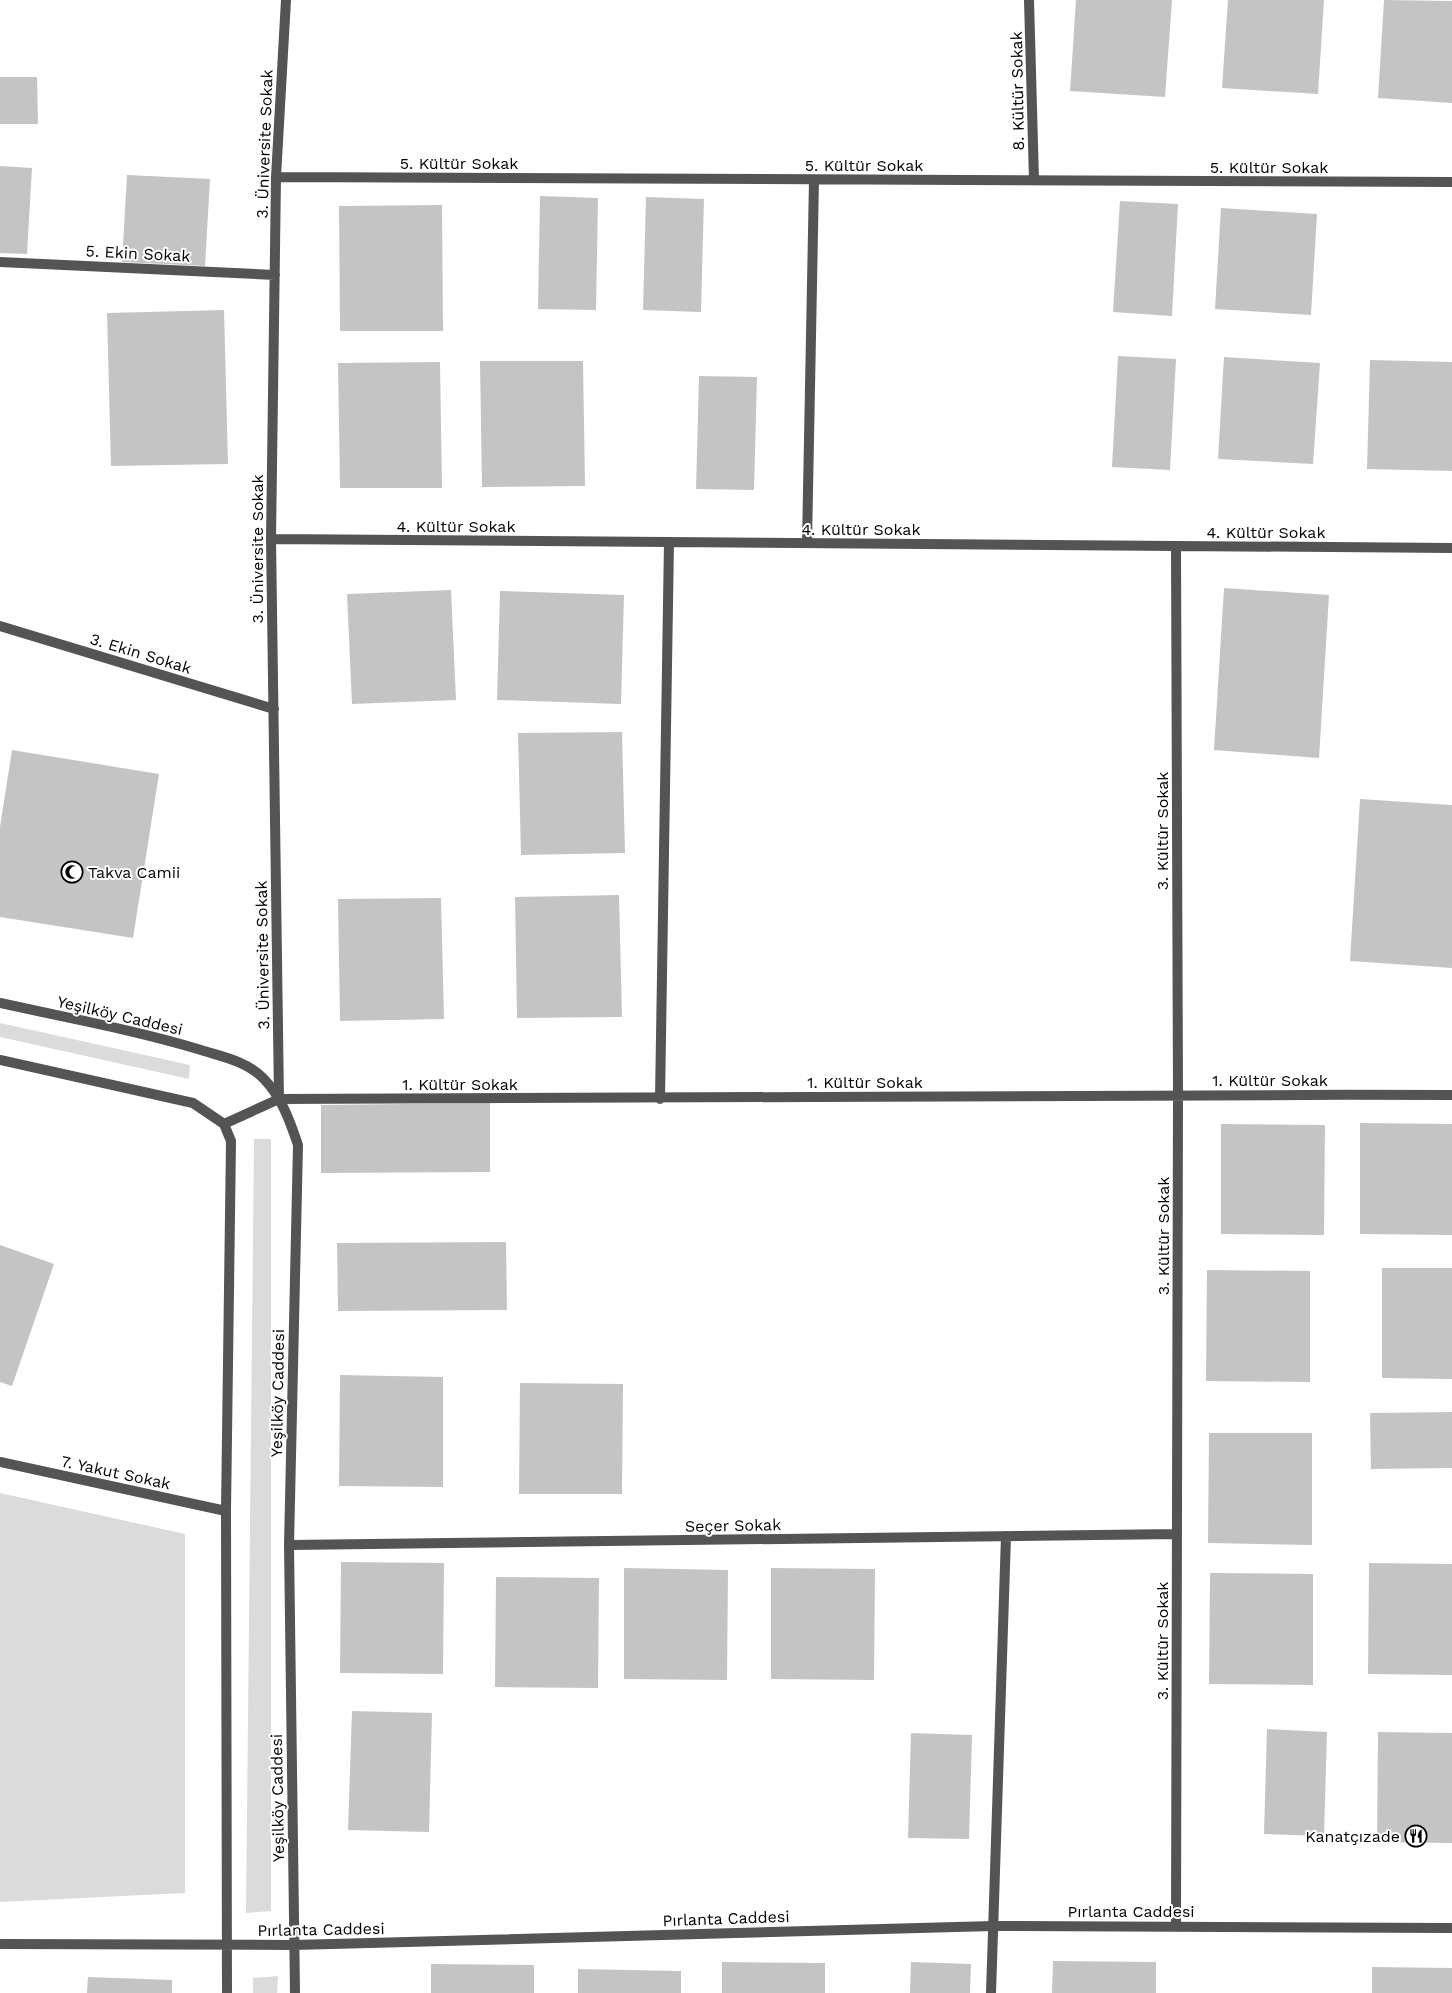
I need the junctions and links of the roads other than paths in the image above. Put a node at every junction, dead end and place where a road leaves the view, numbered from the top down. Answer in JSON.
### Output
{"nodes":[{"id":1,"x":286,"y":0,"type":"edge"},
{"id":2,"x":1029,"y":0,"type":"edge"},
{"id":3,"x":276,"y":177,"type":"junction"},
{"id":4,"x":814,"y":180,"type":"junction"},
{"id":5,"x":1034,"y":180,"type":"junction"},
{"id":6,"x":1452,"y":182,"type":"edge"},
{"id":7,"x":0,"y":262,"type":"edge"},
{"id":8,"x":275,"y":274,"type":"junction"},
{"id":9,"x":270,"y":539,"type":"junction"},
{"id":10,"x":669,"y":542,"type":"junction"},
{"id":11,"x":807,"y":543,"type":"junction"},
{"id":12,"x":1176,"y":546,"type":"junction"},
{"id":13,"x":1452,"y":548,"type":"edge"},
{"id":14,"x":0,"y":626,"type":"edge"},
{"id":15,"x":274,"y":709,"type":"junction"},
{"id":16,"x":0,"y":1003,"type":"edge"},
{"id":17,"x":0,"y":1060,"type":"edge"},
{"id":18,"x":1178,"y":1095,"type":"junction"},
{"id":19,"x":1452,"y":1095,"type":"edge"},
{"id":20,"x":279,"y":1099,"type":"junction"},
{"id":21,"x":660,"y":1099,"type":"junction"},
{"id":22,"x":224,"y":1124,"type":"junction"},
{"id":23,"x":0,"y":1462,"type":"edge"},
{"id":24,"x":226,"y":1511,"type":"junction"},
{"id":25,"x":1177,"y":1534,"type":"junction"},
{"id":26,"x":1006,"y":1536,"type":"junction"},
{"id":27,"x":289,"y":1545,"type":"junction"},
{"id":28,"x":1176,"y":1925,"type":"junction"},
{"id":29,"x":993,"y":1926,"type":"junction"},
{"id":30,"x":1452,"y":1928,"type":"edge"},
{"id":31,"x":0,"y":1944,"type":"edge"},
{"id":32,"x":226,"y":1945,"type":"junction"},
{"id":33,"x":294,"y":1945,"type":"junction"},
{"id":34,"x":226,"y":1993,"type":"edge"},
{"id":35,"x":295,"y":1993,"type":"edge"},
{"id":36,"x":991,"y":1993,"type":"edge"}],
"edges":[{"from":1,"to":3,"type":"street","name":"3. Üniversite Sokak"},
{"from":2,"to":5,"type":"street","name":"8. Kültür Sokak"},
{"from":3,"to":4,"type":"street","name":"5. Kültür Sokak"},
{"from":3,"to":8,"type":"street","name":"3. Üniversite Sokak"},
{"from":4,"to":5,"type":"street","name":"5. Kültür Sokak"},
{"from":4,"to":11,"type":"street"},
{"from":5,"to":6,"type":"street","name":"5. Kültür Sokak"},
{"from":7,"to":8,"type":"street","name":"5. Ekin Sokak"},
{"from":8,"to":9,"type":"street","name":"3. Üniversite Sokak"},
{"from":9,"to":10,"type":"street","name":"4. Kültür Sokak"},
{"from":9,"to":15,"type":"street","name":"3. Üniversite Sokak"},
{"from":10,"to":11,"type":"street","name":"4. Kültür Sokak"},
{"from":10,"to":21,"type":"street"},
{"from":11,"to":12,"type":"street","name":"4. Kültür Sokak"},
{"from":12,"to":13,"type":"street","name":"4. Kültür Sokak"},
{"from":12,"to":18,"type":"street","name":"3. Kültür Sokak"},
{"from":14,"to":15,"type":"street","name":"3. Ekin Sokak"},
{"from":15,"to":20,"type":"street","name":"3. Üniversite Sokak"},
{"from":16,"to":20,"type":"street","name":"Yeşilköy Caddesi"},
{"from":17,"to":22,"type":"street"},
{"from":18,"to":19,"type":"street","name":"1. Kültür Sokak"},
{"from":18,"to":21,"type":"street","name":"1. Kültür Sokak"},
{"from":18,"to":25,"type":"street","name":"3. Kültür Sokak"},
{"from":20,"to":21,"type":"street","name":"1. Kültür Sokak"},
{"from":20,"to":22,"type":"street"},
{"from":20,"to":27,"type":"street","name":"Yeşilköy Caddesi"},
{"from":22,"to":24,"type":"street"},
{"from":23,"to":24,"type":"street","name":"7. Yakut Sokak"},
{"from":24,"to":32,"type":"street"},
{"from":25,"to":26,"type":"street","name":"Seçer Sokak"},
{"from":25,"to":28,"type":"street","name":"3. Kültür Sokak"},
{"from":26,"to":27,"type":"street","name":"Seçer Sokak"},
{"from":26,"to":29,"type":"street"},
{"from":27,"to":33,"type":"street","name":"Yeşilköy Caddesi"},
{"from":28,"to":29,"type":"street","name":"Pırlanta Caddesi"},
{"from":28,"to":30,"type":"street","name":"Pırlanta Caddesi"},
{"from":29,"to":33,"type":"street","name":"Pırlanta Caddesi"},
{"from":29,"to":36,"type":"street"},
{"from":31,"to":32,"type":"street","name":"Pırlanta Caddesi"},
{"from":32,"to":33,"type":"street","name":"Pırlanta Caddesi"},
{"from":32,"to":34,"type":"street"},
{"from":33,"to":35,"type":"street","name":"Yeşilköy Caddesi"}]}
